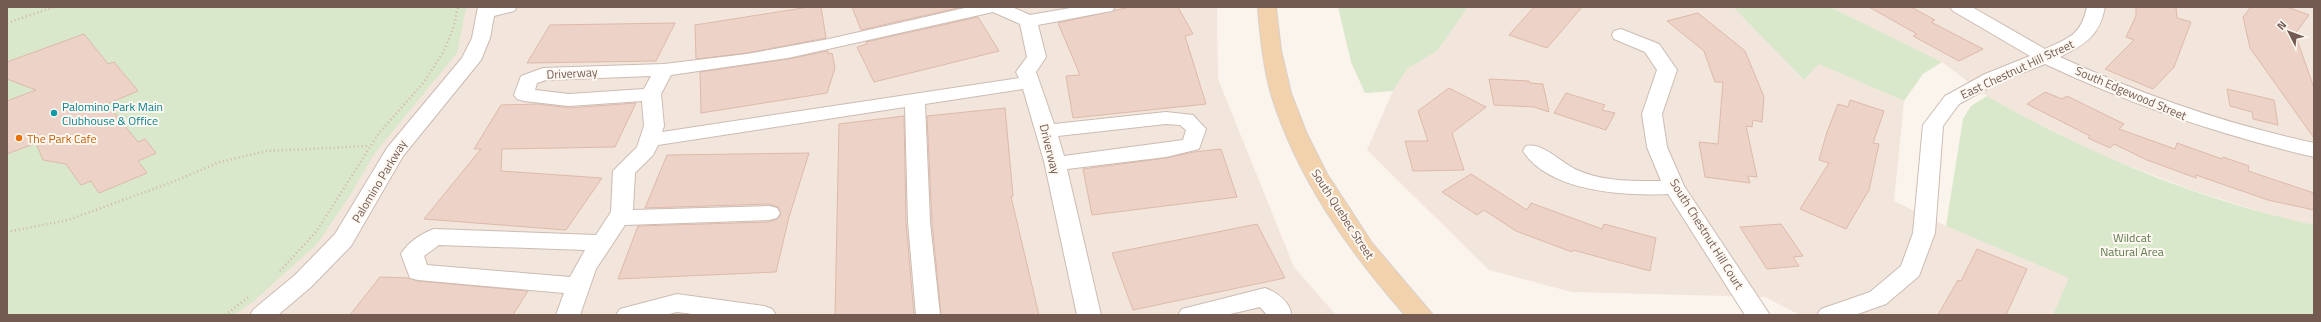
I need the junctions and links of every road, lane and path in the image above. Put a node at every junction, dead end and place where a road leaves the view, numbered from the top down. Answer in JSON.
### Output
{"nodes":[{"id":1,"x":54,"y":7,"type":"edge"},
{"id":2,"x":458,"y":7,"type":"edge"},
{"id":3,"x":508,"y":7,"type":"edge"},
{"id":4,"x":992,"y":7,"type":"edge"},
{"id":5,"x":997,"y":7,"type":"edge"},
{"id":6,"x":1106,"y":7,"type":"edge"},
{"id":7,"x":1267,"y":7,"type":"edge"},
{"id":8,"x":1959,"y":7,"type":"edge"},
{"id":9,"x":2096,"y":7,"type":"edge"},
{"id":10,"x":487,"y":9,"type":"edge"},
{"id":11,"x":1028,"y":21,"type":"junction"},
{"id":12,"x":7,"y":23,"type":"edge"},
{"id":13,"x":1621,"y":35,"type":"dead end"},
{"id":14,"x":2045,"y":57,"type":"junction"},
{"id":15,"x":664,"y":70,"type":"junction"},
{"id":16,"x":1030,"y":82,"type":"junction"},
{"id":17,"x":651,"y":94,"type":"junction"},
{"id":18,"x":915,"y":99,"type":"junction"},
{"id":19,"x":1046,"y":131,"type":"junction"},
{"id":20,"x":649,"y":140,"type":"junction"},
{"id":21,"x":370,"y":146,"type":"junction"},
{"id":22,"x":2314,"y":150,"type":"edge"},
{"id":23,"x":1533,"y":151,"type":"dead end"},
{"id":24,"x":1054,"y":164,"type":"junction"},
{"id":25,"x":1674,"y":187,"type":"junction"},
{"id":26,"x":769,"y":213,"type":"dead end"},
{"id":27,"x":618,"y":218,"type":"junction"},
{"id":28,"x":7,"y":232,"type":"edge"},
{"id":29,"x":602,"y":243,"type":"junction"},
{"id":30,"x":277,"y":275,"type":"dead end"},
{"id":31,"x":578,"y":286,"type":"junction"},
{"id":32,"x":254,"y":292,"type":"dead end"},
{"id":33,"x":225,"y":315,"type":"edge"},
{"id":34,"x":262,"y":315,"type":"edge"},
{"id":35,"x":568,"y":315,"type":"edge"},
{"id":36,"x":628,"y":315,"type":"edge"},
{"id":37,"x":764,"y":315,"type":"edge"},
{"id":38,"x":928,"y":315,"type":"edge"},
{"id":39,"x":1089,"y":315,"type":"edge"},
{"id":40,"x":1190,"y":315,"type":"edge"},
{"id":41,"x":1279,"y":315,"type":"edge"},
{"id":42,"x":1420,"y":315,"type":"edge"},
{"id":43,"x":1758,"y":315,"type":"edge"},
{"id":44,"x":1829,"y":315,"type":"edge"}],
"edges":[{"from":1,"to":12,"type":"path"},
{"from":2,"to":21,"type":"path"},
{"from":3,"to":10,"type":"street","name":"Palomino Parkway"},
{"from":4,"to":15,"type":"street"},
{"from":5,"to":11,"type":"street"},
{"from":6,"to":11,"type":"street"},
{"from":7,"to":42,"type":"main road","name":"South Quebec Street"},
{"from":8,"to":14,"type":"street","name":"South Edgewood Street"},
{"from":9,"to":14,"type":"street","name":"East Chestnut Hill Street"},
{"from":10,"to":34,"type":"street","name":"Palomino Parkway"},
{"from":11,"to":16,"type":"street","name":"Driverway"},
{"from":13,"to":25,"type":"street","name":"South Chestnut Hill Court"},
{"from":14,"to":22,"type":"street","name":"South Edgewood Street"},
{"from":14,"to":44,"type":"street","name":"East Chestnut Hill Street"},
{"from":15,"to":17,"type":"street"},
{"from":15,"to":17,"type":"street","name":"Driverway"},
{"from":16,"to":18,"type":"street"},
{"from":16,"to":19,"type":"street","name":"Driverway"},
{"from":17,"to":20,"type":"street"},
{"from":18,"to":20,"type":"street"},
{"from":18,"to":38,"type":"street"},
{"from":19,"to":24,"type":"street","name":"Driverway"},
{"from":19,"to":24,"type":"street"},
{"from":20,"to":27,"type":"street"},
{"from":21,"to":28,"type":"path"},
{"from":21,"to":30,"type":"path"},
{"from":23,"to":25,"type":"street"},
{"from":24,"to":39,"type":"street","name":"Driverway"},
{"from":25,"to":43,"type":"street","name":"South Chestnut Hill Court"},
{"from":26,"to":27,"type":"street"},
{"from":27,"to":29,"type":"street"},
{"from":29,"to":31,"type":"street"},
{"from":29,"to":31,"type":"street"},
{"from":31,"to":35,"type":"street"},
{"from":32,"to":33,"type":"path"},
{"from":36,"to":37,"type":"street"},
{"from":40,"to":41,"type":"street"}]}
